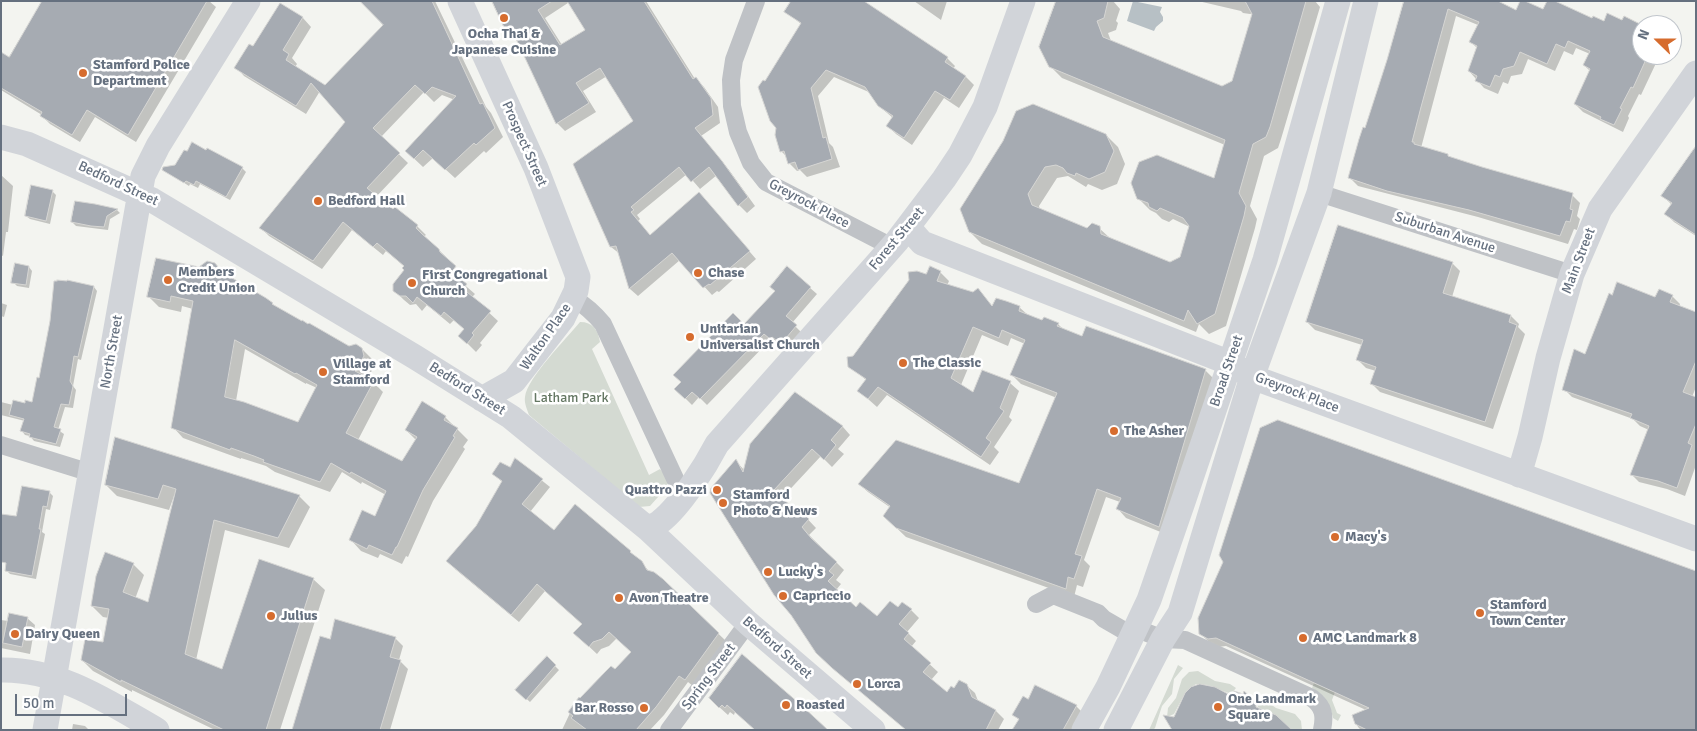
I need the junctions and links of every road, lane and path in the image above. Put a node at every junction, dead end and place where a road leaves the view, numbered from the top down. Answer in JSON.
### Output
{"nodes":[{"id":1,"x":248,"y":1,"type":"edge"},
{"id":2,"x":460,"y":1,"type":"edge"},
{"id":3,"x":756,"y":1,"type":"edge"},
{"id":4,"x":1022,"y":1,"type":"edge"},
{"id":5,"x":1338,"y":1,"type":"edge"},
{"id":6,"x":1366,"y":1,"type":"edge"},
{"id":7,"x":1696,"y":73,"type":"edge"},
{"id":8,"x":1,"y":137,"type":"edge"},
{"id":9,"x":139,"y":193,"type":"junction"},
{"id":10,"x":1318,"y":193,"type":"junction"},
{"id":11,"x":908,"y":228,"type":"junction"},
{"id":12,"x":892,"y":248,"type":"junction"},
{"id":13,"x":1572,"y":274,"type":"junction"},
{"id":14,"x":575,"y":294,"type":"junction"},
{"id":15,"x":1230,"y":363,"type":"junction"},
{"id":16,"x":1252,"y":377,"type":"junction"},
{"id":17,"x":514,"y":381,"type":"junction"},
{"id":18,"x":482,"y":399,"type":"junction"},
{"id":19,"x":511,"y":417,"type":"junction"},
{"id":20,"x":1,"y":445,"type":"edge"},
{"id":21,"x":91,"y":473,"type":"junction"},
{"id":22,"x":1519,"y":475,"type":"junction"},
{"id":23,"x":682,"y":487,"type":"junction"},
{"id":24,"x":647,"y":528,"type":"junction"},
{"id":25,"x":1696,"y":539,"type":"edge"},
{"id":26,"x":1036,"y":604,"type":"dead end"},
{"id":27,"x":748,"y":624,"type":"junction"},
{"id":28,"x":1135,"y":628,"type":"junction"},
{"id":29,"x":1163,"y":639,"type":"junction"},
{"id":30,"x":1,"y":670,"type":"edge"},
{"id":31,"x":54,"y":678,"type":"junction"},
{"id":32,"x":45,"y":730,"type":"edge"},
{"id":33,"x":157,"y":730,"type":"edge"},
{"id":34,"x":669,"y":730,"type":"edge"},
{"id":35,"x":873,"y":730,"type":"edge"},
{"id":36,"x":1084,"y":730,"type":"edge"},
{"id":37,"x":1116,"y":730,"type":"edge"},
{"id":38,"x":1322,"y":730,"type":"edge"}],
"edges":[{"from":1,"to":9,"type":"main road","name":"North Street"},
{"from":2,"to":14,"type":"main road","name":"Prospect Street"},
{"from":3,"to":12,"type":"street","name":"Greyrock Place"},
{"from":4,"to":11,"type":"main road","name":"Forest Street"},
{"from":5,"to":15,"type":"main road","name":"Broad Street"},
{"from":6,"to":10,"type":"main road","name":"Broad Street"},
{"from":7,"to":13,"type":"main road","name":"Main Street"},
{"from":8,"to":9,"type":"main road","name":"Bedford Street"},
{"from":9,"to":18,"type":"main road","name":"Bedford Street"},
{"from":9,"to":21,"type":"main road","name":"North Street"},
{"from":10,"to":13,"type":"street","name":"Suburban Avenue"},
{"from":10,"to":16,"type":"main road","name":"Broad Street"},
{"from":11,"to":12,"type":"main road","name":"Forest Street"},
{"from":11,"to":15,"type":"main road","name":"Greyrock Place"},
{"from":12,"to":23,"type":"main road","name":"Forest Street"},
{"from":13,"to":22,"type":"main road","name":"Main Street"},
{"from":14,"to":17,"type":"main road","name":"Walton Place"},
{"from":14,"to":23,"type":"street"},
{"from":15,"to":16,"type":"main road","name":"Greyrock Place"},
{"from":15,"to":28,"type":"main road","name":"Broad Street"},
{"from":16,"to":22,"type":"main road","name":"Greyrock Place"},
{"from":16,"to":29,"type":"main road","name":"Broad Street"},
{"from":17,"to":18,"type":"main road","name":"Walton Place"},
{"from":17,"to":19,"type":"main road","name":"Walton Place"},
{"from":18,"to":19,"type":"main road","name":"Bedford Street"},
{"from":19,"to":24,"type":"main road","name":"Bedford Street"},
{"from":20,"to":21,"type":"street"},
{"from":21,"to":31,"type":"main road","name":"North Street"},
{"from":22,"to":25,"type":"main road","name":"Greyrock Place"},
{"from":23,"to":24,"type":"main road","name":"Forest Street"},
{"from":24,"to":27,"type":"main road","name":"Bedford Street"},
{"from":26,"to":28,"type":"street"},
{"from":27,"to":34,"type":"street","name":"Spring Street"},
{"from":27,"to":35,"type":"main road","name":"Bedford Street"},
{"from":28,"to":29,"type":"street"},
{"from":28,"to":36,"type":"main road","name":"Broad Street"},
{"from":29,"to":37,"type":"main road","name":"Broad Street"},
{"from":29,"to":38,"type":"street"},
{"from":30,"to":31,"type":"main road"},
{"from":31,"to":32,"type":"main road","name":"North Street"},
{"from":31,"to":33,"type":"main road"}]}
